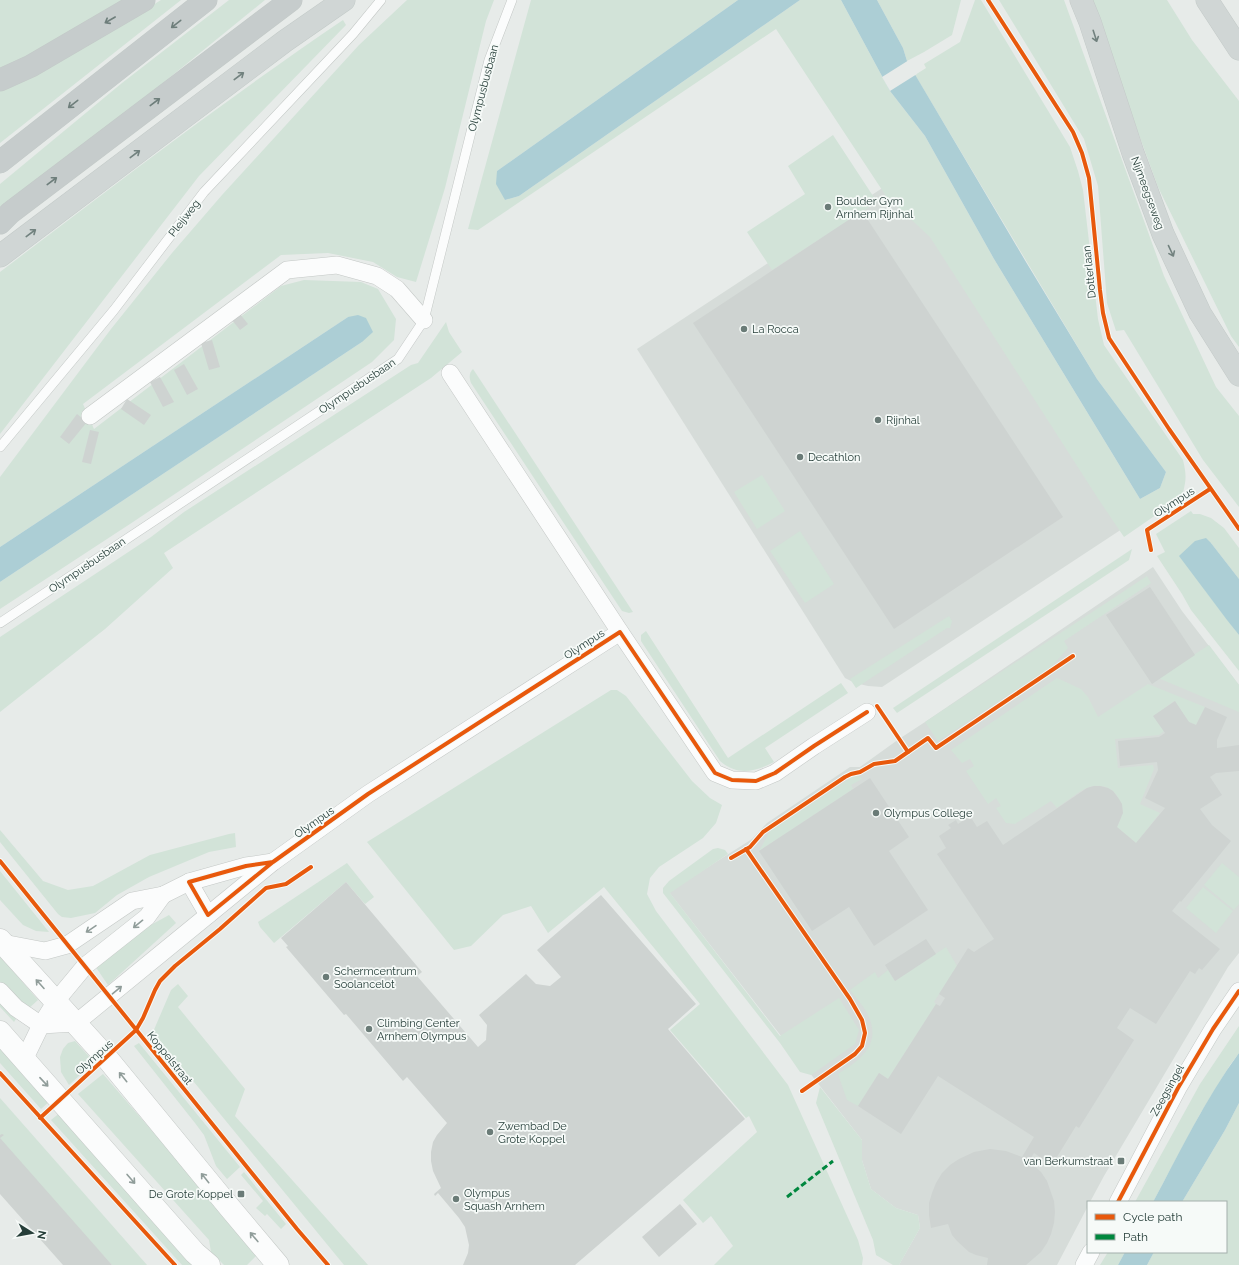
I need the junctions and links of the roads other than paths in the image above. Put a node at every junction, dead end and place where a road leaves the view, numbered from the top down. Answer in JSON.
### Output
{"nodes":[{"id":1,"x":144,"y":0,"type":"edge"},
{"id":2,"x":206,"y":0,"type":"edge"},
{"id":3,"x":291,"y":0,"type":"edge"},
{"id":4,"x":344,"y":0,"type":"edge"},
{"id":5,"x":381,"y":0,"type":"edge"},
{"id":6,"x":512,"y":0,"type":"edge"},
{"id":7,"x":1081,"y":0,"type":"edge"},
{"id":8,"x":1207,"y":0,"type":"edge"},
{"id":9,"x":1239,"y":49,"type":"edge"},
{"id":10,"x":0,"y":80,"type":"edge"},
{"id":11,"x":0,"y":162,"type":"edge"},
{"id":12,"x":0,"y":223,"type":"edge"},
{"id":13,"x":0,"y":256,"type":"edge"},
{"id":14,"x":424,"y":320,"type":"junction"},
{"id":15,"x":450,"y":373,"type":"dead end"},
{"id":16,"x":1239,"y":374,"type":"edge"},
{"id":17,"x":90,"y":416,"type":"dead end"},
{"id":18,"x":0,"y":447,"type":"edge"},
{"id":19,"x":0,"y":623,"type":"edge"},
{"id":20,"x":620,"y":632,"type":"junction"},
{"id":21,"x":867,"y":712,"type":"dead end"},
{"id":22,"x":273,"y":862,"type":"junction"},
{"id":23,"x":190,"y":882,"type":"junction"},
{"id":24,"x":163,"y":895,"type":"junction"},
{"id":25,"x":208,"y":915,"type":"junction"},
{"id":26,"x":1,"y":941,"type":"edge"},
{"id":27,"x":0,"y":991,"type":"edge"},
{"id":28,"x":1239,"y":991,"type":"edge"},
{"id":29,"x":56,"y":1001,"type":"junction"},
{"id":30,"x":76,"y":1023,"type":"junction"},
{"id":31,"x":41,"y":1025,"type":"junction"},
{"id":32,"x":0,"y":1032,"type":"edge"},
{"id":33,"x":24,"y":1060,"type":"junction"},
{"id":34,"x":1119,"y":1201,"type":"edge"},
{"id":35,"x":1090,"y":1253,"type":"edge"},
{"id":36,"x":208,"y":1265,"type":"edge"},
{"id":37,"x":278,"y":1265,"type":"edge"},
{"id":38,"x":1084,"y":1265,"type":"edge"}],
"edges":[{"from":1,"to":10,"type":"highway","one_way":true},
{"from":2,"to":11,"type":"highway","one_way":true},
{"from":12,"to":3,"type":"highway","one_way":true},
{"from":13,"to":4,"type":"main road","one_way":true},
{"from":5,"to":18,"type":"lane","name":"Pleijweg"},
{"from":6,"to":14,"type":"lane","name":"Olympusbusbaan"},
{"from":7,"to":16,"type":"main road","name":"Nijmeegseweg","one_way":true},
{"from":8,"to":9,"type":"main road"},
{"from":14,"to":17,"type":"street"},
{"from":14,"to":19,"type":"lane","name":"Olympusbusbaan"},
{"from":15,"to":20,"type":"street","name":"Olympus"},
{"from":20,"to":21,"type":"street","name":"Olympus"},
{"from":20,"to":22,"type":"street","name":"Olympus"},
{"from":22,"to":23,"type":"street","name":"Olympus"},
{"from":22,"to":25,"type":"street","name":"Olympus"},
{"from":23,"to":24,"type":"street","name":"Olympus"},
{"from":23,"to":25,"type":"street"},
{"from":24,"to":26,"type":"street","name":"Olympus","one_way":true},
{"from":24,"to":29,"type":"street","name":"Olympus","one_way":true},
{"from":30,"to":25,"type":"street","name":"Olympus","one_way":true},
{"from":29,"to":26,"type":"street","one_way":true},
{"from":27,"to":31,"type":"street"},
{"from":28,"to":34,"type":"street","name":"Zeegsingel"},
{"from":29,"to":30,"type":"street"},
{"from":29,"to":31,"type":"street","name":"Olympus"},
{"from":30,"to":31,"type":"street"},
{"from":37,"to":30,"type":"street","one_way":true},
{"from":31,"to":33,"type":"street","name":"Olympus"},
{"from":32,"to":33,"type":"street"},
{"from":33,"to":36,"type":"street","one_way":true},
{"from":35,"to":38,"type":"street"}]}
